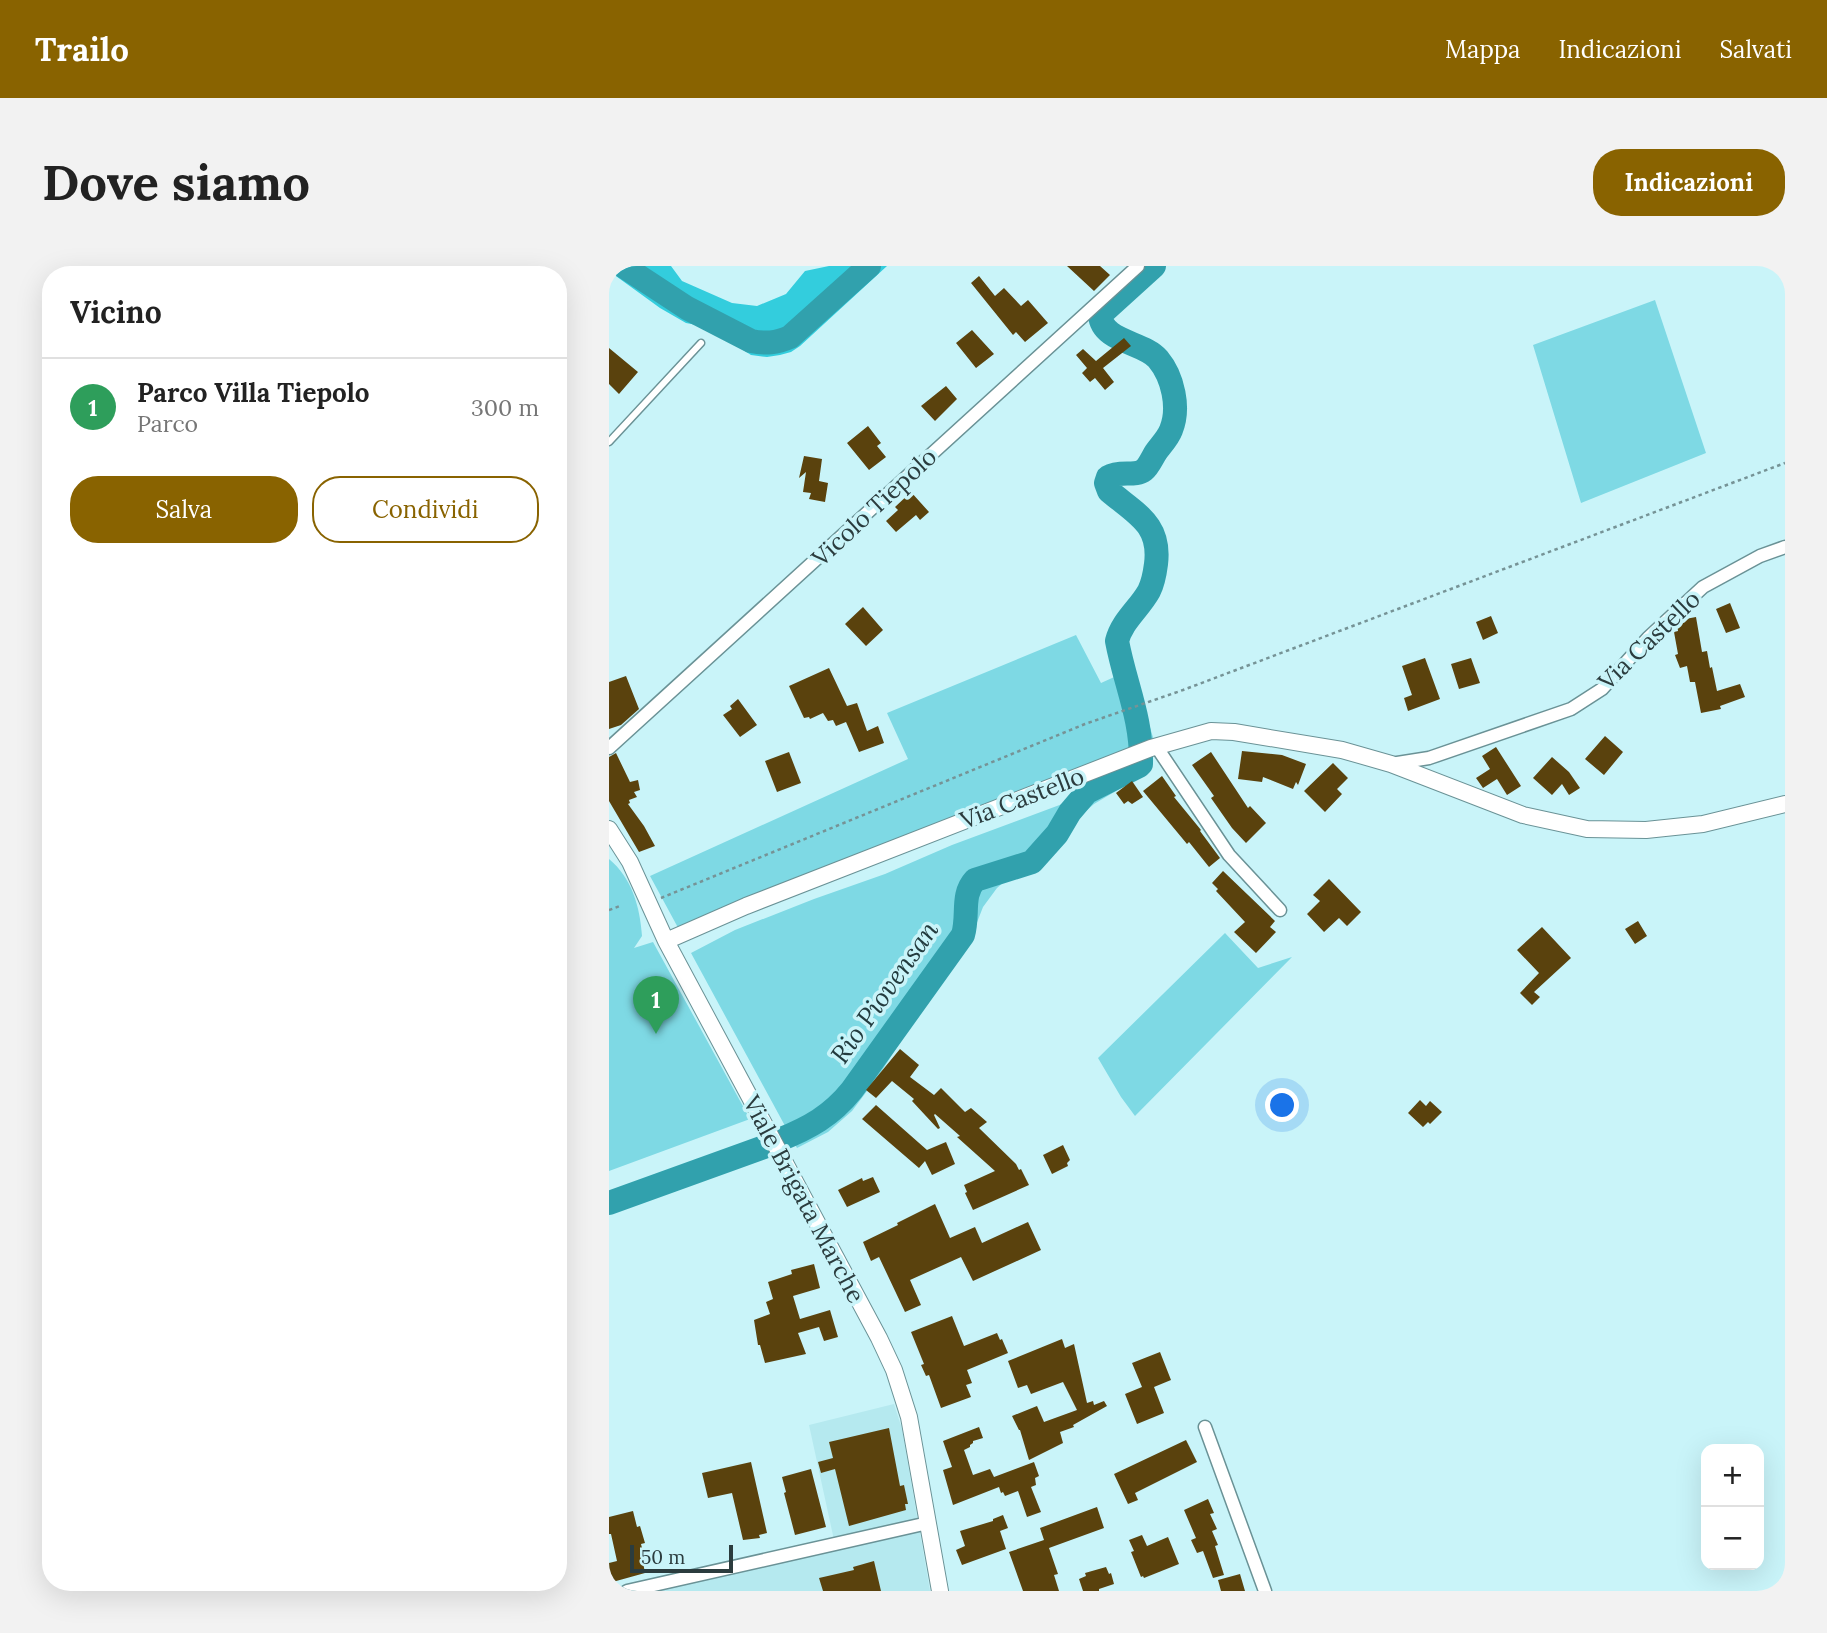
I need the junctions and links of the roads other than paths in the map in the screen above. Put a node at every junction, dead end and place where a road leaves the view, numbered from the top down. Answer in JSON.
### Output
{"nodes":[{"id":1,"x":1138,"y":266,"type":"edge"},
{"id":2,"x":701,"y":343,"type":"dead end"},
{"id":3,"x":609,"y":442,"type":"edge"},
{"id":4,"x":1785,"y":547,"type":"edge"},
{"id":5,"x":1153,"y":747,"type":"junction"},
{"id":6,"x":609,"y":748,"type":"edge"},
{"id":7,"x":1391,"y":764,"type":"junction"},
{"id":8,"x":1785,"y":804,"type":"edge"},
{"id":9,"x":609,"y":829,"type":"edge"},
{"id":10,"x":1280,"y":910,"type":"dead end"},
{"id":11,"x":666,"y":941,"type":"junction"},
{"id":12,"x":1205,"y":1427,"type":"dead end"},
{"id":13,"x":928,"y":1523,"type":"junction"},
{"id":14,"x":627,"y":1591,"type":"edge"},
{"id":15,"x":940,"y":1591,"type":"edge"},
{"id":16,"x":1265,"y":1591,"type":"edge"}],
"edges":[{"from":1,"to":6,"type":"street","name":"Vicolo Tiepolo"},
{"from":2,"to":3,"type":"lane"},
{"from":4,"to":7,"type":"street","name":"Via Castello"},
{"from":5,"to":7,"type":"street","name":"Via Castello"},
{"from":5,"to":10,"type":"street"},
{"from":5,"to":11,"type":"street","name":"Via Castello"},
{"from":7,"to":8,"type":"street","name":"Via Castello"},
{"from":9,"to":11,"type":"street","name":"Viale Brigata Marche"},
{"from":11,"to":13,"type":"street","name":"Viale Brigata Marche"},
{"from":12,"to":16,"type":"street"},
{"from":13,"to":14,"type":"street"},
{"from":13,"to":15,"type":"street","name":"Viale Brigata Marche"}]}
